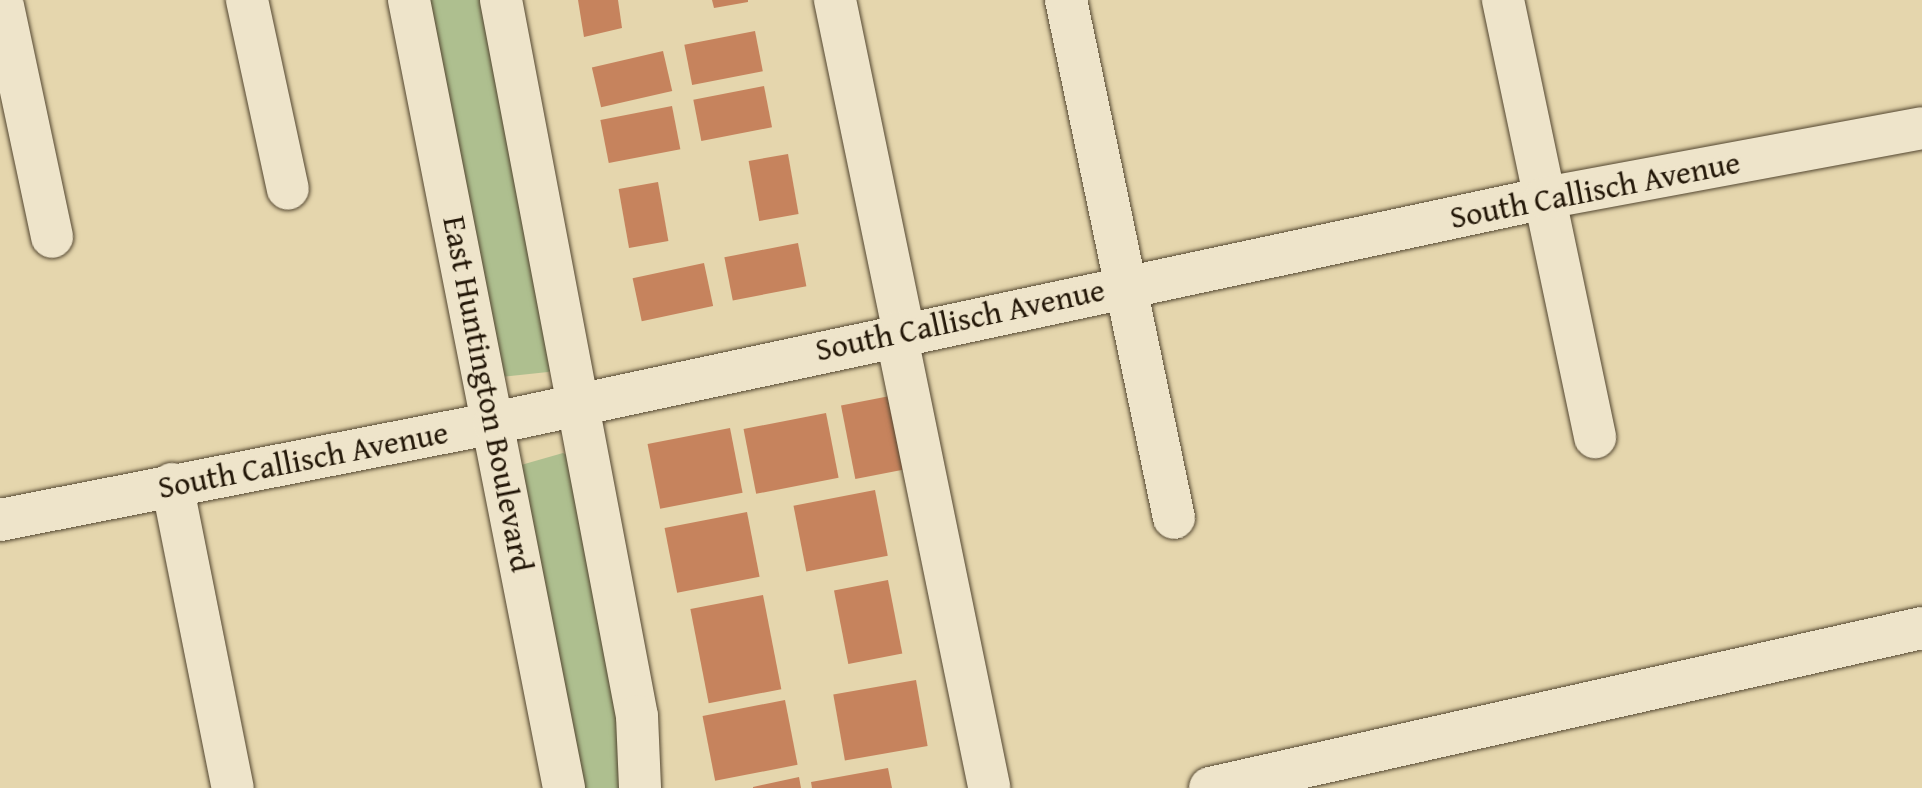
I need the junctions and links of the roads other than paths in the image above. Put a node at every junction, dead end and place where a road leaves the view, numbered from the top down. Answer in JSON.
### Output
{"nodes":[{"id":1,"x":247,"y":0,"type":"edge"},
{"id":2,"x":409,"y":0,"type":"edge"},
{"id":3,"x":501,"y":0,"type":"edge"},
{"id":4,"x":835,"y":0,"type":"edge"},
{"id":5,"x":1066,"y":0,"type":"edge"},
{"id":6,"x":1503,"y":0,"type":"edge"},
{"id":7,"x":12,"y":4,"type":"edge"},
{"id":8,"x":1922,"y":128,"type":"edge"},
{"id":9,"x":288,"y":189,"type":"dead end"},
{"id":10,"x":1545,"y":198,"type":"junction"},
{"id":11,"x":52,"y":237,"type":"dead end"},
{"id":12,"x":1125,"y":284,"type":"junction"},
{"id":13,"x":900,"y":332,"type":"junction"},
{"id":14,"x":582,"y":404,"type":"junction"},
{"id":15,"x":494,"y":423,"type":"junction"},
{"id":16,"x":1595,"y":437,"type":"dead end"},
{"id":17,"x":172,"y":484,"type":"junction"},
{"id":18,"x":1174,"y":518,"type":"dead end"},
{"id":19,"x":0,"y":520,"type":"edge"},
{"id":20,"x":1922,"y":628,"type":"edge"},
{"id":21,"x":233,"y":788,"type":"edge"},
{"id":22,"x":564,"y":788,"type":"edge"},
{"id":23,"x":640,"y":788,"type":"edge"},
{"id":24,"x":989,"y":788,"type":"edge"},
{"id":25,"x":1210,"y":788,"type":"edge"}],
"edges":[{"from":1,"to":9,"type":"street"},
{"from":2,"to":15,"type":"street","name":"East Huntington Boulevard"},
{"from":3,"to":14,"type":"street"},
{"from":4,"to":13,"type":"street"},
{"from":5,"to":12,"type":"street"},
{"from":6,"to":10,"type":"street"},
{"from":7,"to":11,"type":"street"},
{"from":8,"to":10,"type":"street","name":"South Callisch Avenue"},
{"from":10,"to":12,"type":"street","name":"South Callisch Avenue"},
{"from":10,"to":16,"type":"street"},
{"from":12,"to":13,"type":"street","name":"South Callisch Avenue"},
{"from":12,"to":18,"type":"street"},
{"from":13,"to":14,"type":"street","name":"South Callisch Avenue"},
{"from":13,"to":24,"type":"street"},
{"from":14,"to":15,"type":"street","name":"South Callisch Avenue"},
{"from":14,"to":23,"type":"street"},
{"from":15,"to":17,"type":"street","name":"South Callisch Avenue"},
{"from":15,"to":22,"type":"street","name":"East Huntington Boulevard"},
{"from":17,"to":19,"type":"street","name":"South Callisch Avenue"},
{"from":17,"to":21,"type":"street"},
{"from":20,"to":25,"type":"street"}]}
